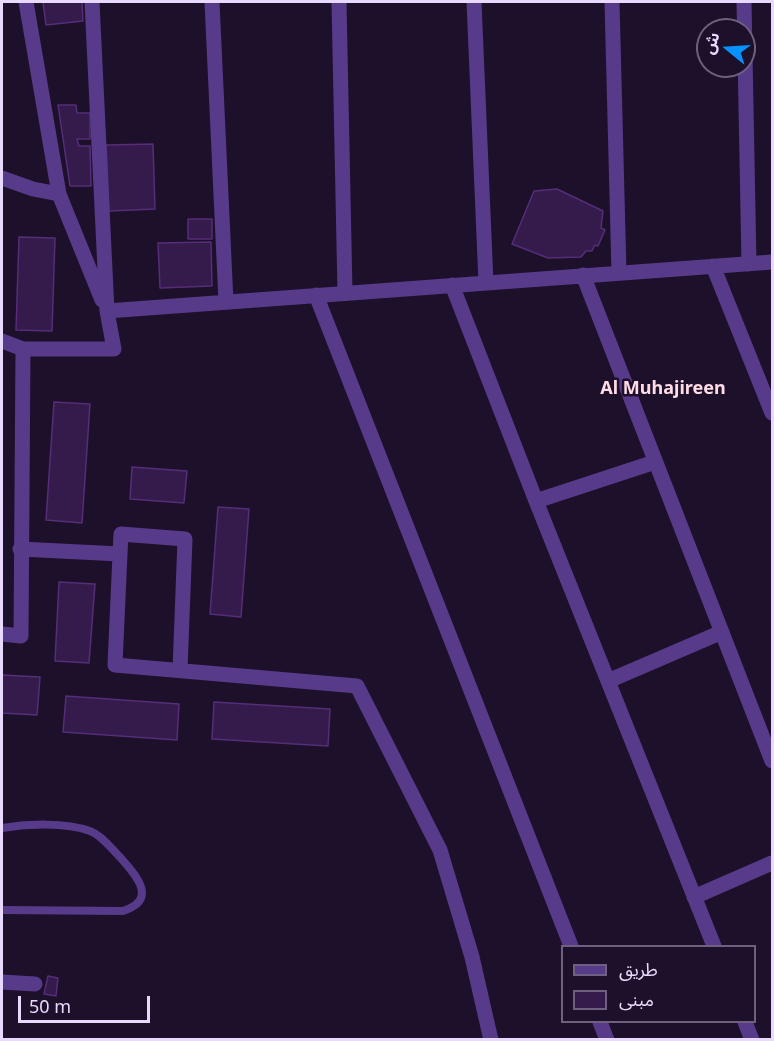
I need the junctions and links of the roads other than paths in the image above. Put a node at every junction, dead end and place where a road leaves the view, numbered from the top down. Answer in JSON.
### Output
{"nodes":[{"id":1,"x":26,"y":2,"type":"edge"},
{"id":2,"x":92,"y":2,"type":"edge"},
{"id":3,"x":212,"y":2,"type":"edge"},
{"id":4,"x":339,"y":2,"type":"edge"},
{"id":5,"x":474,"y":2,"type":"edge"},
{"id":6,"x":612,"y":2,"type":"edge"},
{"id":7,"x":744,"y":2,"type":"edge"},
{"id":8,"x":2,"y":178,"type":"edge"},
{"id":9,"x":59,"y":194,"type":"junction"},
{"id":10,"x":772,"y":262,"type":"edge"},
{"id":11,"x":749,"y":264,"type":"junction"},
{"id":12,"x":713,"y":266,"type":"junction"},
{"id":13,"x":619,"y":273,"type":"junction"},
{"id":14,"x":583,"y":275,"type":"junction"},
{"id":15,"x":486,"y":283,"type":"junction"},
{"id":16,"x":452,"y":285,"type":"junction"},
{"id":17,"x":345,"y":293,"type":"junction"},
{"id":18,"x":316,"y":295,"type":"junction"},
{"id":19,"x":226,"y":302,"type":"junction"},
{"id":20,"x":107,"y":311,"type":"junction"},
{"id":21,"x":2,"y":341,"type":"edge"},
{"id":22,"x":23,"y":349,"type":"junction"},
{"id":23,"x":772,"y":413,"type":"edge"},
{"id":24,"x":655,"y":462,"type":"junction"},
{"id":25,"x":536,"y":501,"type":"junction"},
{"id":26,"x":20,"y":549,"type":"junction"},
{"id":27,"x":120,"y":554,"type":"junction"},
{"id":28,"x":722,"y":632,"type":"junction"},
{"id":29,"x":2,"y":634,"type":"edge"},
{"id":30,"x":180,"y":670,"type":"junction"},
{"id":31,"x":608,"y":681,"type":"junction"},
{"id":32,"x":772,"y":761,"type":"edge"},
{"id":33,"x":2,"y":828,"type":"edge"},
{"id":34,"x":772,"y":863,"type":"edge"},
{"id":35,"x":694,"y":897,"type":"junction"},
{"id":36,"x":2,"y":910,"type":"edge"},
{"id":37,"x":571,"y":945,"type":"edge"},
{"id":38,"x":714,"y":945,"type":"edge"},
{"id":39,"x":2,"y":982,"type":"edge"},
{"id":40,"x":34,"y":984,"type":"dead end"},
{"id":41,"x":600,"y":1023,"type":"edge"},
{"id":42,"x":745,"y":1023,"type":"edge"},
{"id":43,"x":491,"y":1040,"type":"edge"},
{"id":44,"x":608,"y":1040,"type":"edge"},
{"id":45,"x":752,"y":1040,"type":"edge"}],
"edges":[{"from":1,"to":9,"type":"street"},
{"from":2,"to":20,"type":"street"},
{"from":3,"to":19,"type":"street"},
{"from":4,"to":17,"type":"street"},
{"from":5,"to":15,"type":"street"},
{"from":6,"to":13,"type":"street"},
{"from":7,"to":11,"type":"street"},
{"from":8,"to":9,"type":"street"},
{"from":9,"to":20,"type":"street"},
{"from":10,"to":11,"type":"street"},
{"from":11,"to":12,"type":"street"},
{"from":12,"to":13,"type":"street"},
{"from":12,"to":23,"type":"street"},
{"from":13,"to":14,"type":"street"},
{"from":14,"to":15,"type":"street"},
{"from":14,"to":24,"type":"street"},
{"from":15,"to":16,"type":"street"},
{"from":16,"to":17,"type":"street"},
{"from":16,"to":25,"type":"street"},
{"from":17,"to":18,"type":"street"},
{"from":18,"to":19,"type":"street"},
{"from":18,"to":37,"type":"street"},
{"from":19,"to":20,"type":"street"},
{"from":20,"to":22,"type":"street"},
{"from":21,"to":22,"type":"street"},
{"from":22,"to":26,"type":"street"},
{"from":24,"to":25,"type":"street"},
{"from":24,"to":28,"type":"street"},
{"from":25,"to":31,"type":"street"},
{"from":26,"to":27,"type":"street"},
{"from":26,"to":29,"type":"street"},
{"from":27,"to":30,"type":"street"},
{"from":27,"to":30,"type":"street"},
{"from":28,"to":31,"type":"street"},
{"from":28,"to":32,"type":"street"},
{"from":30,"to":43,"type":"street"},
{"from":31,"to":35,"type":"street"},
{"from":33,"to":36,"type":"lane"},
{"from":34,"to":35,"type":"street"},
{"from":35,"to":38,"type":"street"},
{"from":39,"to":40,"type":"street"},
{"from":41,"to":44,"type":"street"},
{"from":42,"to":45,"type":"street"}]}
